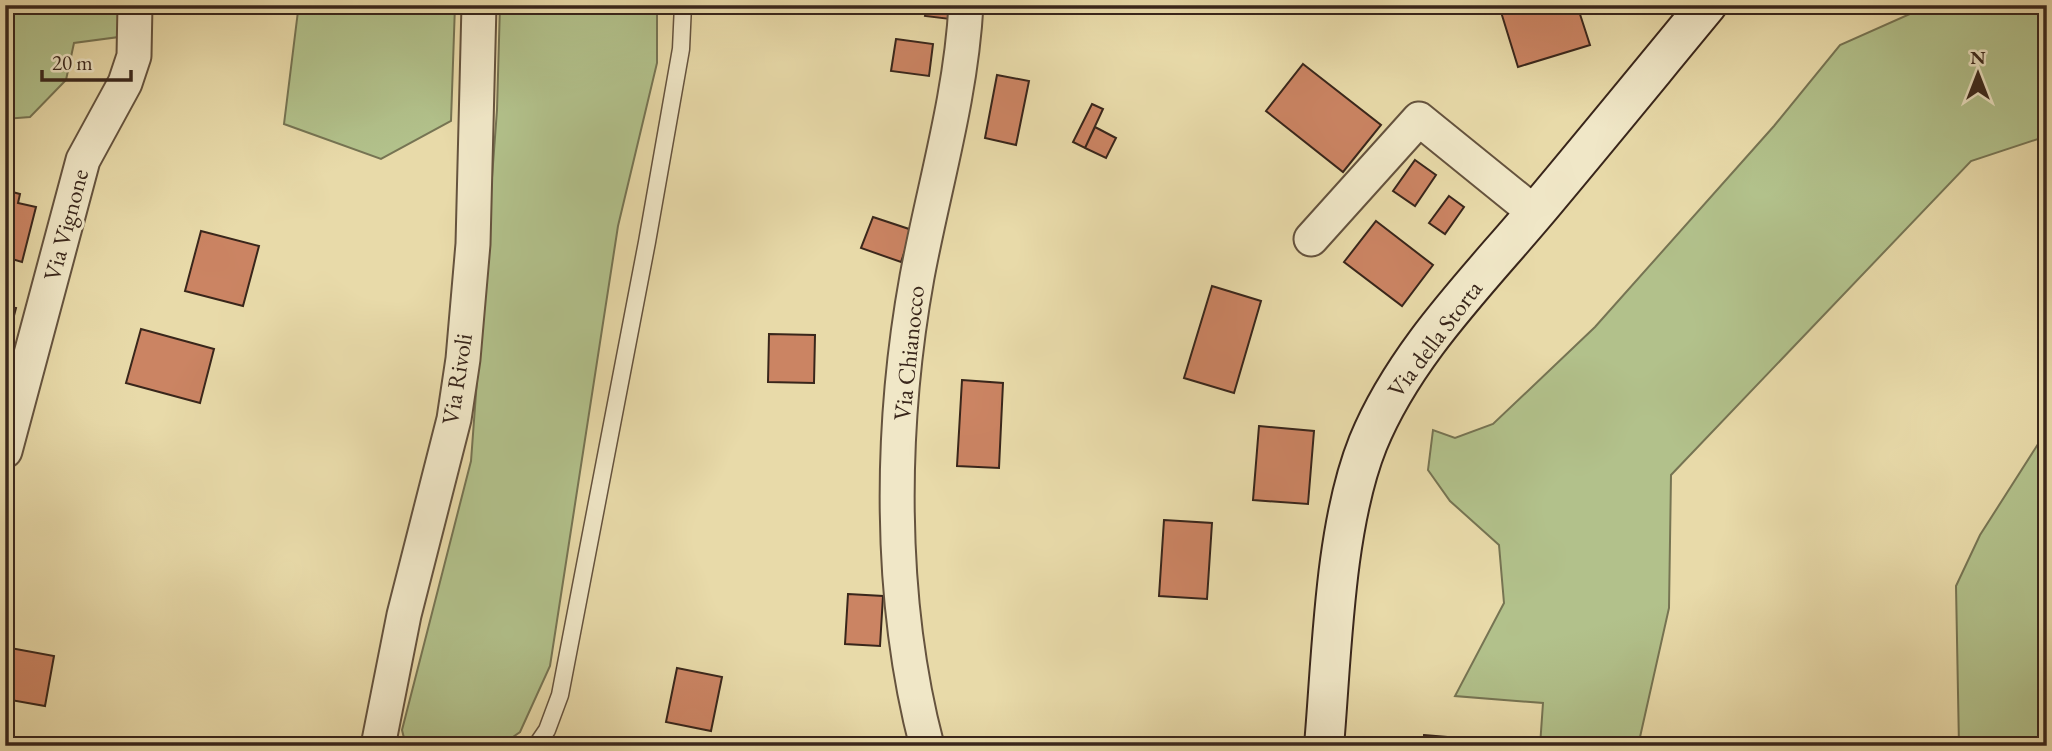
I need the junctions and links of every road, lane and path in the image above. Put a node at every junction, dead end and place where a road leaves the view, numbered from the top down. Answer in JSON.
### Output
{"nodes":[{"id":1,"x":135,"y":5,"type":"edge"},
{"id":2,"x":479,"y":5,"type":"edge"},
{"id":3,"x":683,"y":5,"type":"edge"},
{"id":4,"x":966,"y":5,"type":"edge"},
{"id":5,"x":1707,"y":5,"type":"edge"},
{"id":6,"x":1535,"y":213,"type":"junction"},
{"id":7,"x":1311,"y":239,"type":"dead end"},
{"id":8,"x":5,"y":451,"type":"edge"},
{"id":9,"x":378,"y":746,"type":"edge"},
{"id":10,"x":536,"y":746,"type":"edge"},
{"id":11,"x":926,"y":746,"type":"edge"},
{"id":12,"x":1324,"y":746,"type":"edge"}],
"edges":[{"from":1,"to":8,"type":"street","name":"Via Vignone"},
{"from":2,"to":9,"type":"street","name":"Via Rivoli"},
{"from":3,"to":10,"type":"lane"},
{"from":4,"to":11,"type":"street","name":"Via Chianocco"},
{"from":5,"to":6,"type":"main road","name":"Via della Storta"},
{"from":6,"to":7,"type":"street"},
{"from":6,"to":12,"type":"main road","name":"Via della Storta"}]}
